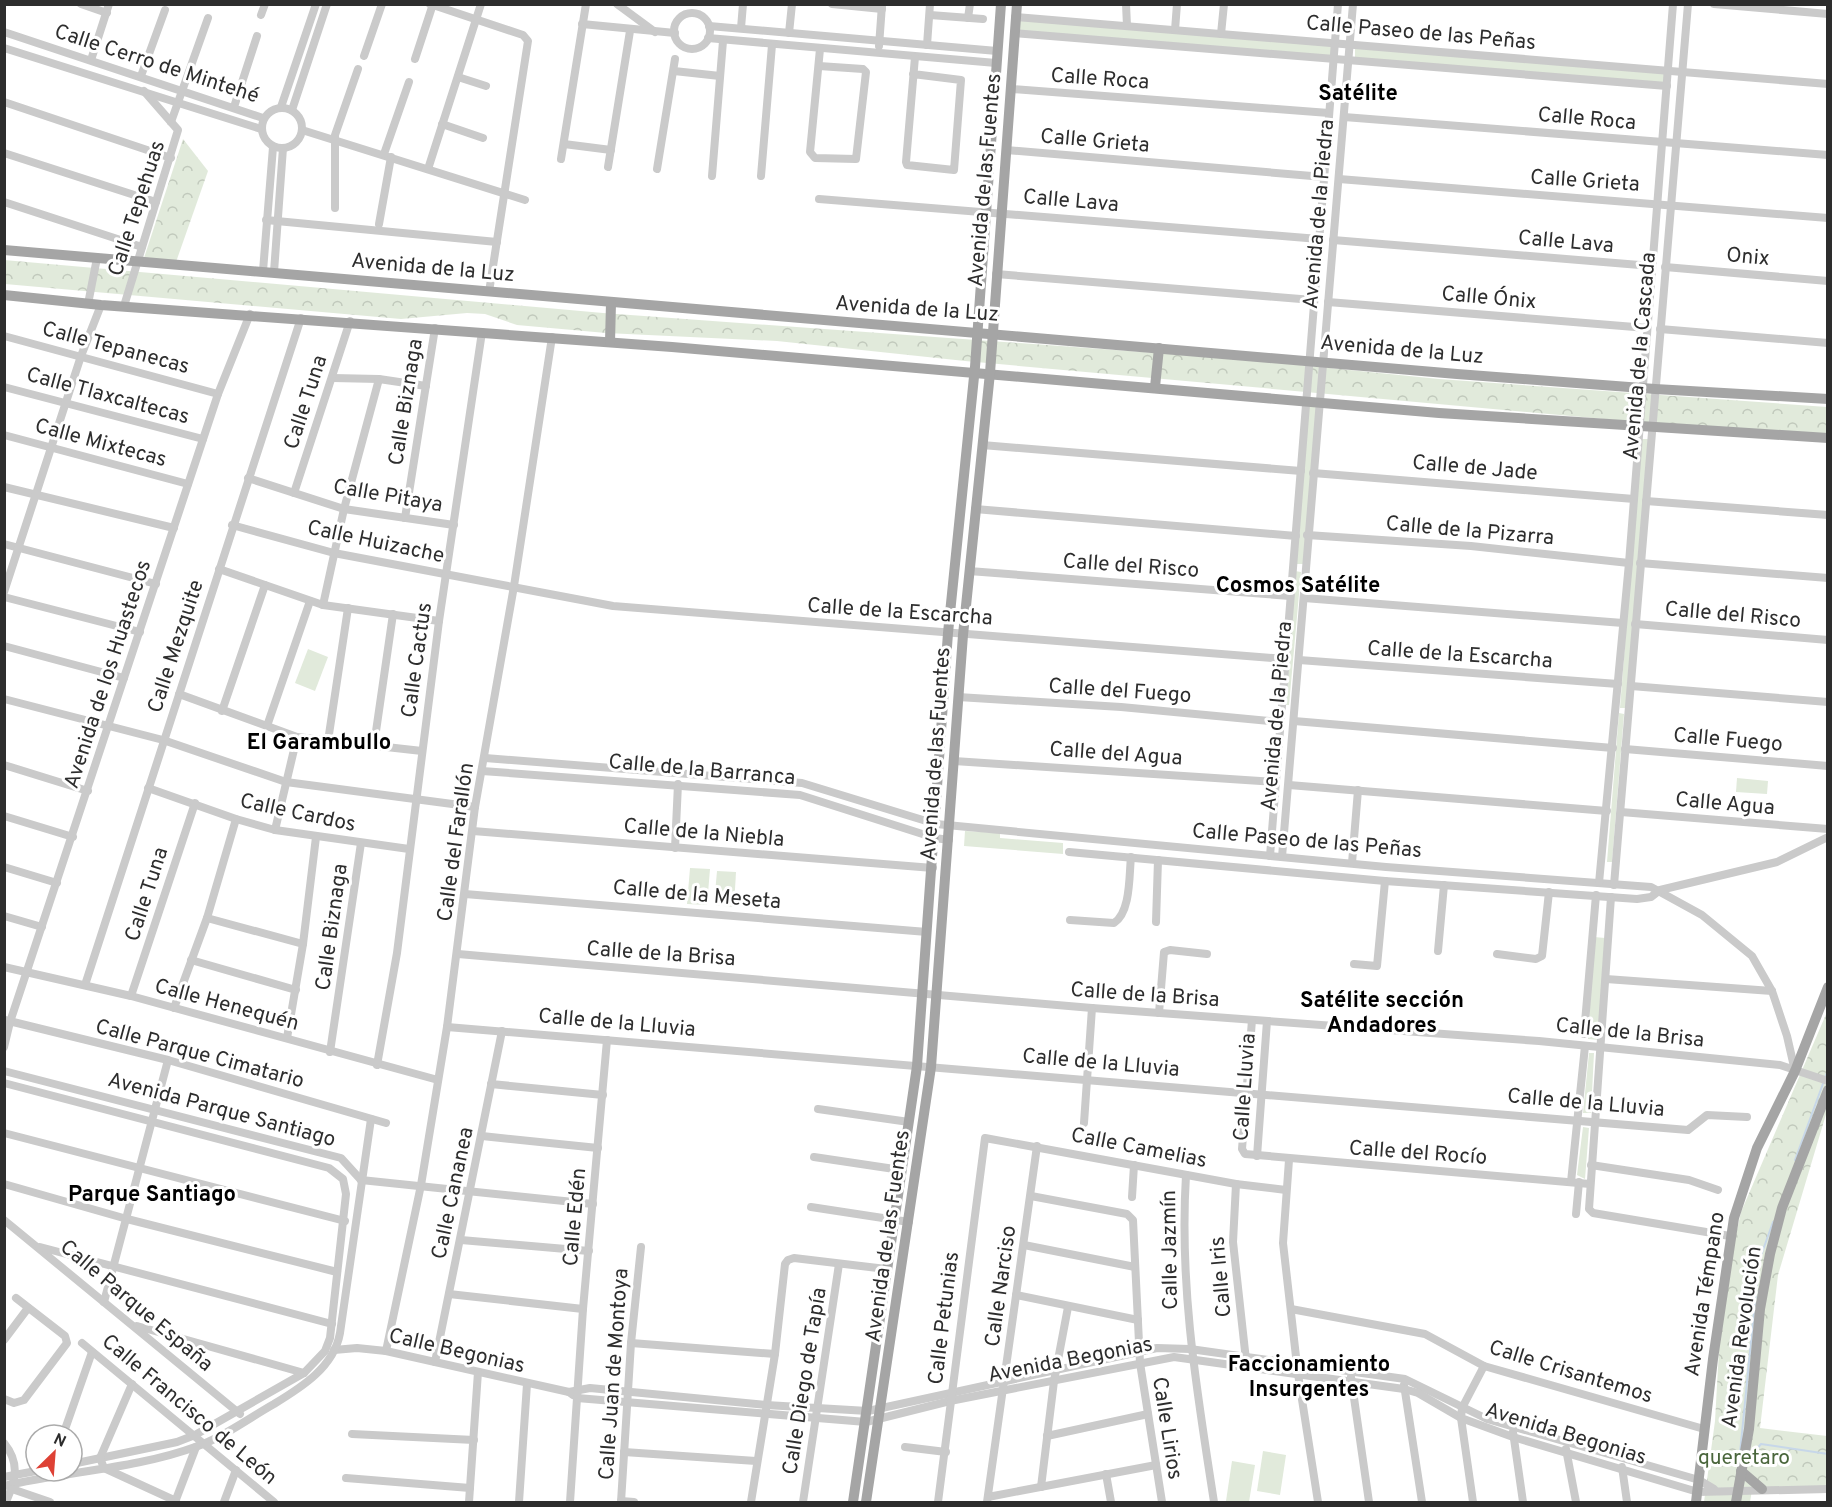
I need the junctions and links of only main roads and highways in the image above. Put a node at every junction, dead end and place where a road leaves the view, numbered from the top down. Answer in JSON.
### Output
{"nodes":[{"id":1,"x":1001,"y":4,"type":"edge"},
{"id":2,"x":1017,"y":4,"type":"edge"},
{"id":3,"x":4,"y":250,"type":"edge"},
{"id":4,"x":4,"y":295,"type":"edge"},
{"id":5,"x":610,"y":303,"type":"junction"},
{"id":6,"x":977,"y":332,"type":"junction"},
{"id":7,"x":992,"y":333,"type":"junction"},
{"id":8,"x":610,"y":342,"type":"junction"},
{"id":9,"x":1160,"y":348,"type":"junction"},
{"id":10,"x":975,"y":372,"type":"junction"},
{"id":11,"x":990,"y":373,"type":"junction"},
{"id":12,"x":1155,"y":387,"type":"junction"},
{"id":13,"x":1827,"y":399,"type":"edge"},
{"id":14,"x":1827,"y":438,"type":"edge"},
{"id":15,"x":1827,"y":987,"type":"edge"},
{"id":16,"x":1827,"y":1084,"type":"edge"},
{"id":17,"x":1742,"y":1471,"type":"junction"},
{"id":18,"x":1762,"y":1489,"type":"road end"},
{"id":19,"x":1697,"y":1497,"type":"edge"},
{"id":20,"x":854,"y":1503,"type":"edge"},
{"id":21,"x":866,"y":1503,"type":"edge"},
{"id":22,"x":1736,"y":1503,"type":"edge"}],
"edges":[{"from":1,"to":6,"type":"main road","name":"Avenida de las Fuentes"},
{"from":2,"to":7,"type":"main road","name":"Avenida de las Fuentes"},
{"from":3,"to":5,"type":"main road","name":"Avenida de la Luz"},
{"from":4,"to":8,"type":"main road"},
{"from":5,"to":6,"type":"main road","name":"Avenida de la Luz"},
{"from":5,"to":8,"type":"main road"},
{"from":6,"to":7,"type":"main road","name":"Avenida de la Luz"},
{"from":6,"to":10,"type":"main road","name":"Avenida de las Fuentes"},
{"from":7,"to":9,"type":"main road","name":"Avenida de la Luz"},
{"from":7,"to":11,"type":"main road","name":"Avenida de las Fuentes"},
{"from":8,"to":10,"type":"main road"},
{"from":9,"to":12,"type":"main road"},
{"from":9,"to":13,"type":"main road","name":"Avenida de la Luz"},
{"from":10,"to":11,"type":"main road"},
{"from":10,"to":20,"type":"main road","name":"Avenida de las Fuentes"},
{"from":11,"to":12,"type":"main road"},
{"from":11,"to":21,"type":"main road","name":"Avenida de las Fuentes"},
{"from":12,"to":14,"type":"main road"},
{"from":15,"to":19,"type":"main road","name":"Avenida Témpano"},
{"from":16,"to":17,"type":"main road","name":"Avenida Revolución"},
{"from":17,"to":18,"type":"main road"},
{"from":17,"to":22,"type":"main road","name":"Avenida Revolución"}]}
